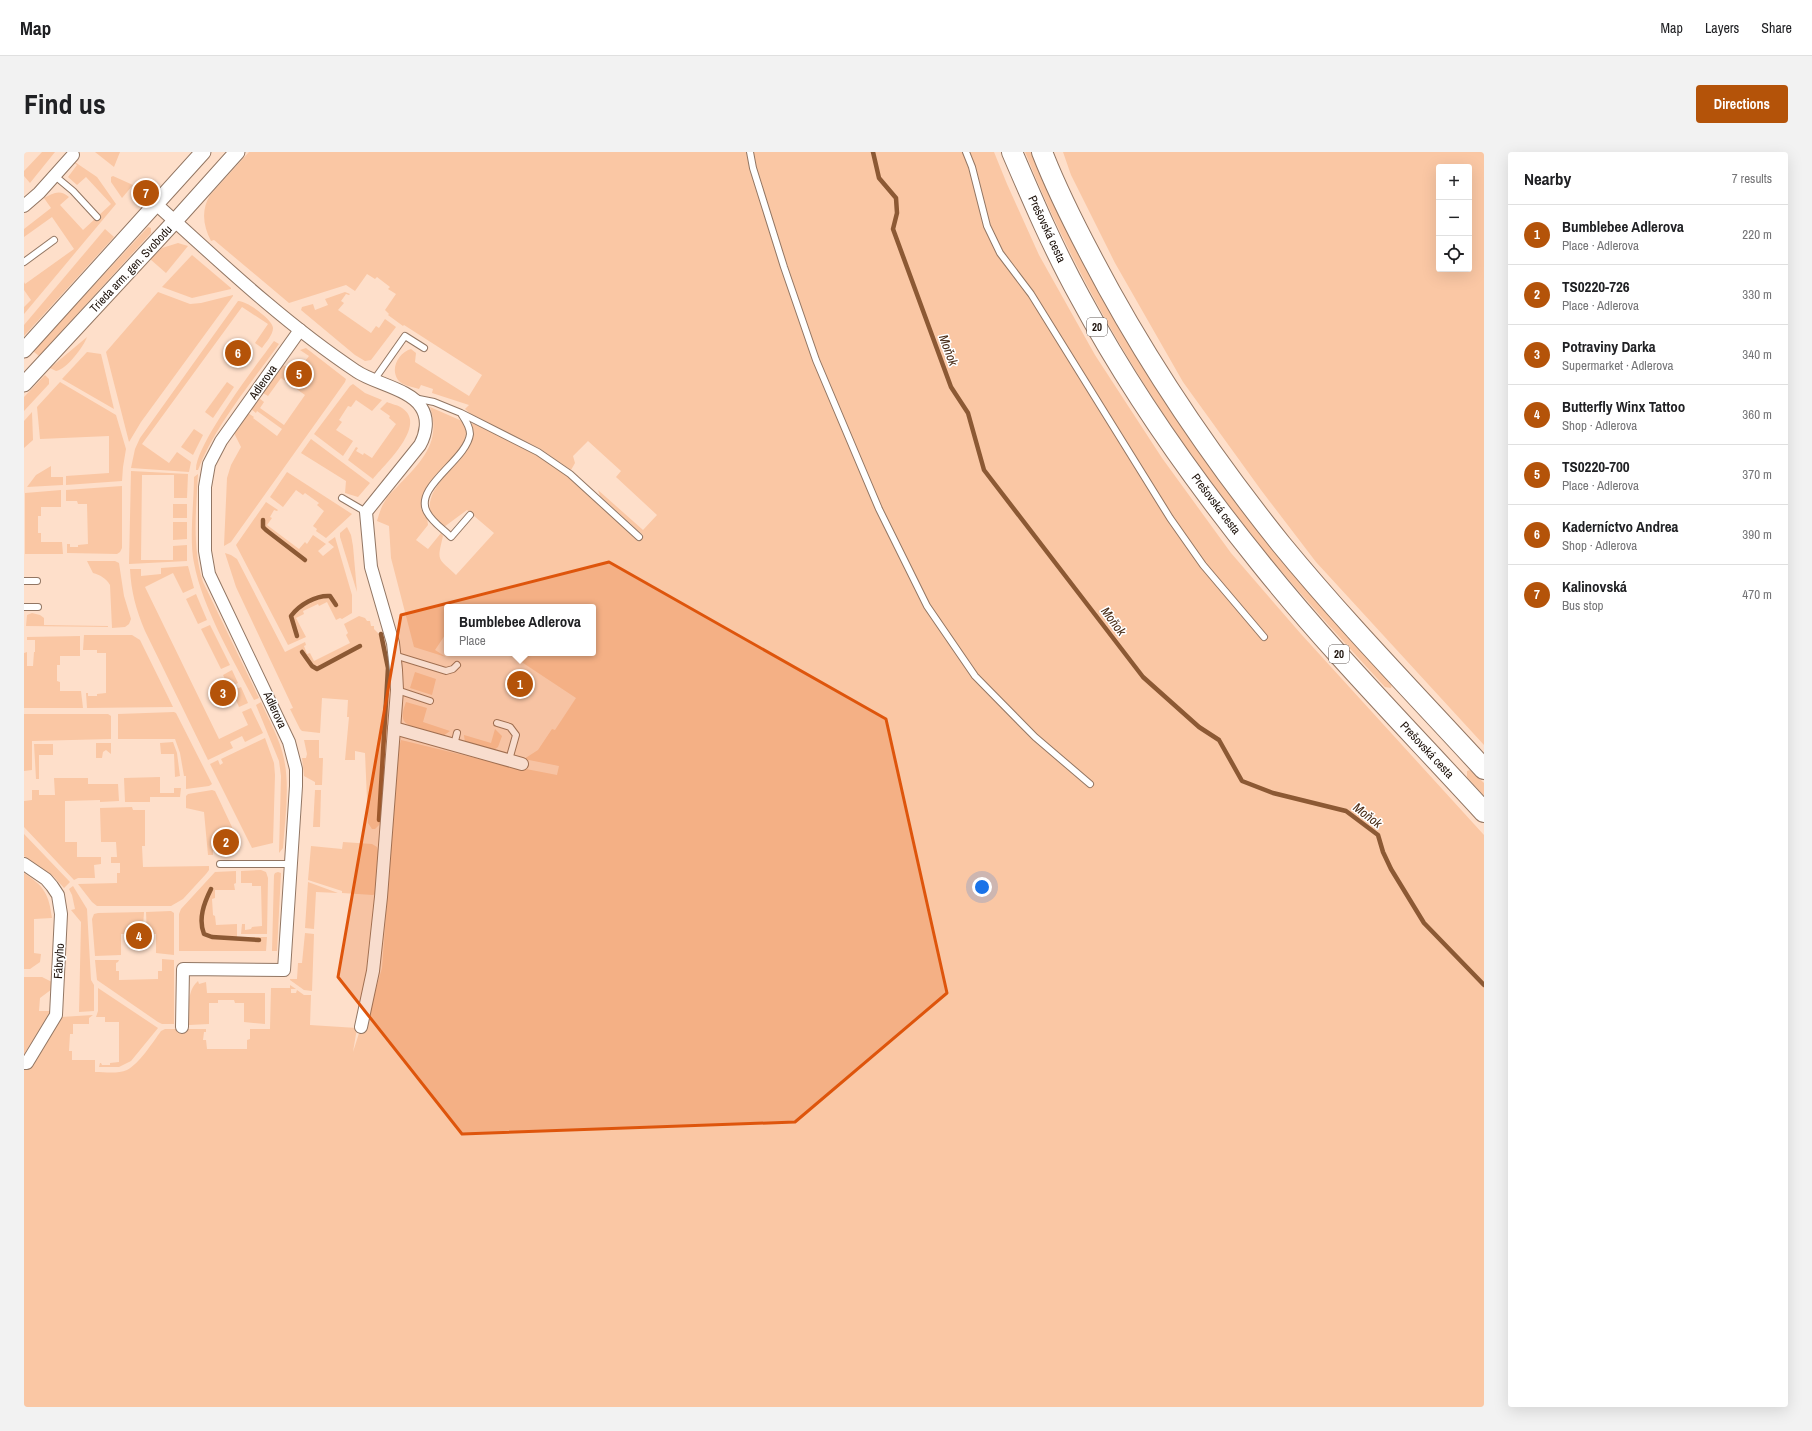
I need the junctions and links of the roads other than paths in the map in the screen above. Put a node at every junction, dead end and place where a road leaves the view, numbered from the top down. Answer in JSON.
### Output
{"nodes":[{"id":1,"x":203,"y":152,"type":"edge"},
{"id":2,"x":237,"y":152,"type":"edge"},
{"id":3,"x":750,"y":152,"type":"edge"},
{"id":4,"x":966,"y":152,"type":"edge"},
{"id":5,"x":1012,"y":152,"type":"edge"},
{"id":6,"x":1042,"y":152,"type":"edge"},
{"id":7,"x":1055,"y":152,"type":"edge"},
{"id":8,"x":73,"y":155,"type":"dead end"},
{"id":9,"x":55,"y":176,"type":"junction"},
{"id":10,"x":156,"y":204,"type":"junction"},
{"id":11,"x":24,"y":206,"type":"edge"},
{"id":12,"x":1067,"y":209,"type":"junction"},
{"id":13,"x":97,"y":217,"type":"dead end"},
{"id":14,"x":175,"y":222,"type":"junction"},
{"id":15,"x":54,"y":240,"type":"dead end"},
{"id":16,"x":24,"y":262,"type":"edge"},
{"id":17,"x":300,"y":330,"type":"junction"},
{"id":18,"x":424,"y":348,"type":"dead end"},
{"id":19,"x":24,"y":350,"type":"edge"},
{"id":20,"x":374,"y":380,"type":"junction"},
{"id":21,"x":24,"y":384,"type":"edge"},
{"id":22,"x":412,"y":398,"type":"junction"},
{"id":23,"x":462,"y":413,"type":"junction"},
{"id":24,"x":342,"y":498,"type":"dead end"},
{"id":25,"x":366,"y":512,"type":"junction"},
{"id":26,"x":470,"y":515,"type":"dead end"},
{"id":27,"x":639,"y":537,"type":"dead end"},
{"id":28,"x":24,"y":581,"type":"edge"},
{"id":29,"x":37,"y":581,"type":"dead end"},
{"id":30,"x":24,"y":607,"type":"edge"},
{"id":31,"x":38,"y":607,"type":"dead end"},
{"id":32,"x":1264,"y":637,"type":"dead end"},
{"id":33,"x":394,"y":655,"type":"junction"},
{"id":34,"x":457,"y":665,"type":"dead end"},
{"id":35,"x":402,"y":692,"type":"junction"},
{"id":36,"x":430,"y":701,"type":"dead end"},
{"id":37,"x":498,"y":723,"type":"dead end"},
{"id":38,"x":394,"y":728,"type":"junction"},
{"id":39,"x":457,"y":733,"type":"dead end"},
{"id":40,"x":454,"y":745,"type":"junction"},
{"id":41,"x":509,"y":760,"type":"junction"},
{"id":42,"x":522,"y":764,"type":"dead end"},
{"id":43,"x":1484,"y":769,"type":"edge"},
{"id":44,"x":1090,"y":784,"type":"dead end"},
{"id":45,"x":1484,"y":812,"type":"edge"},
{"id":46,"x":24,"y":864,"type":"edge"},
{"id":47,"x":220,"y":864,"type":"dead end"},
{"id":48,"x":291,"y":864,"type":"junction"},
{"id":49,"x":182,"y":1027,"type":"dead end"},
{"id":50,"x":360,"y":1027,"type":"dead end"},
{"id":51,"x":24,"y":1063,"type":"edge"}],
"edges":[{"from":1,"to":10,"type":"street","name":"Trieda arm. gen. Svobodu"},
{"from":2,"to":14,"type":"street","name":"Trieda arm. gen. Svobodu"},
{"from":3,"to":44,"type":"lane"},
{"from":4,"to":32,"type":"lane"},
{"from":5,"to":45,"type":"highway","name":"Prešovská cesta","number":"20"},
{"from":6,"to":12,"type":"highway","number":"20"},
{"from":7,"to":12,"type":"highway"},
{"from":8,"to":9,"type":"street"},
{"from":9,"to":11,"type":"street"},
{"from":9,"to":13,"type":"lane"},
{"from":10,"to":14,"type":"street"},
{"from":10,"to":19,"type":"street","name":"Trieda arm. gen. Svobodu"},
{"from":12,"to":43,"type":"highway","number":"20"},
{"from":14,"to":17,"type":"street"},
{"from":14,"to":21,"type":"street","name":"Trieda arm. gen. Svobodu"},
{"from":15,"to":16,"type":"lane"},
{"from":17,"to":20,"type":"street"},
{"from":17,"to":48,"type":"street","name":"Adlerova"},
{"from":18,"to":20,"type":"lane"},
{"from":20,"to":22,"type":"street"},
{"from":22,"to":23,"type":"lane"},
{"from":22,"to":25,"type":"street"},
{"from":23,"to":26,"type":"lane"},
{"from":23,"to":27,"type":"lane"},
{"from":24,"to":25,"type":"lane"},
{"from":25,"to":33,"type":"street"},
{"from":28,"to":29,"type":"lane"},
{"from":30,"to":31,"type":"lane"},
{"from":33,"to":34,"type":"lane"},
{"from":33,"to":35,"type":"street"},
{"from":35,"to":36,"type":"lane"},
{"from":35,"to":38,"type":"street"},
{"from":37,"to":41,"type":"lane"},
{"from":38,"to":40,"type":"street"},
{"from":38,"to":50,"type":"street"},
{"from":39,"to":40,"type":"lane"},
{"from":40,"to":41,"type":"street"},
{"from":41,"to":42,"type":"street"},
{"from":46,"to":51,"type":"street","name":"Fábryho"},
{"from":47,"to":48,"type":"lane"},
{"from":48,"to":49,"type":"street","name":"Adlerova"}]}
